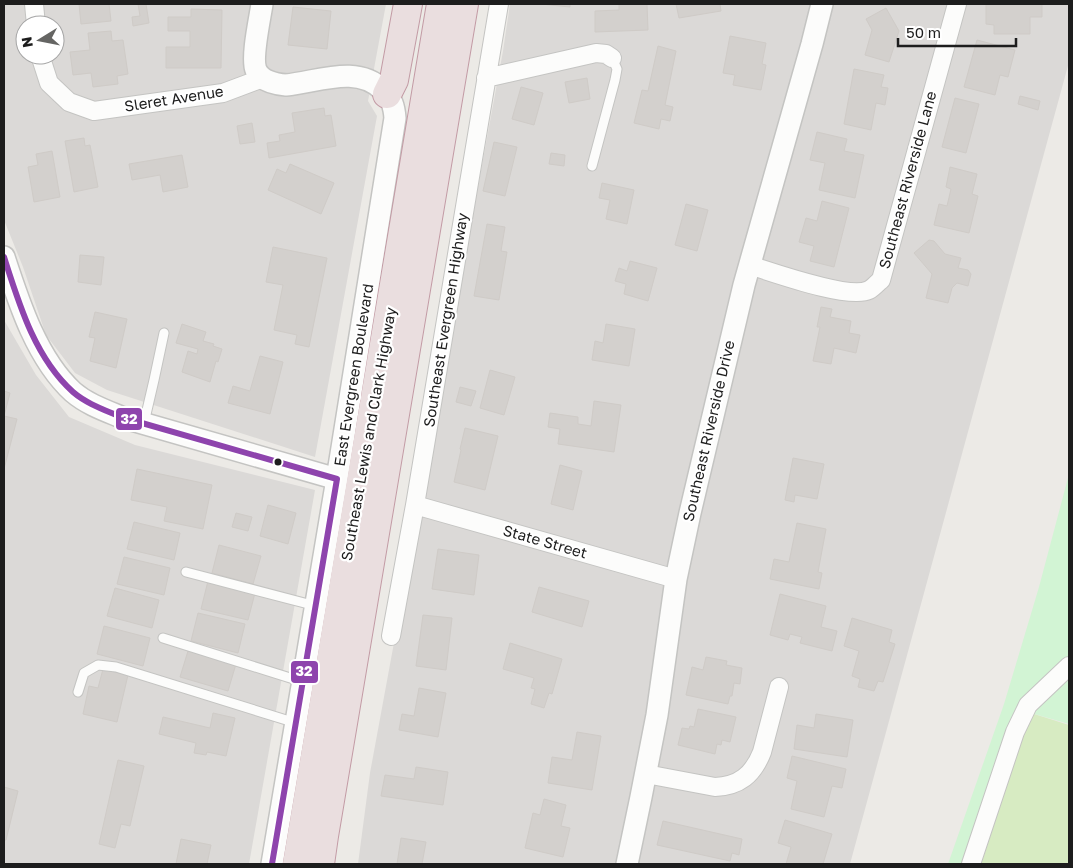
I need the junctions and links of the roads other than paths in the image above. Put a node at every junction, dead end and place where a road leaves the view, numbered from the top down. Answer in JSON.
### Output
{"nodes":[{"id":1,"x":262,"y":4,"type":"edge"},
{"id":2,"x":408,"y":4,"type":"edge"},
{"id":3,"x":441,"y":4,"type":"edge"},
{"id":4,"x":464,"y":4,"type":"edge"},
{"id":5,"x":499,"y":4,"type":"edge"},
{"id":6,"x":822,"y":4,"type":"edge"},
{"id":7,"x":957,"y":4,"type":"edge"},
{"id":8,"x":612,"y":58,"type":"joint"},
{"id":9,"x":43,"y":65,"type":"edge"},
{"id":10,"x":263,"y":78,"type":"junction"},
{"id":11,"x":486,"y":78,"type":"junction"},
{"id":12,"x":387,"y":94,"type":"junction"},
{"id":13,"x":592,"y":166,"type":"dead end"},
{"id":14,"x":4,"y":258,"type":"edge"},
{"id":15,"x":749,"y":265,"type":"junction"},
{"id":16,"x":164,"y":333,"type":"dead end"},
{"id":17,"x":144,"y":424,"type":"junction"},
{"id":18,"x":337,"y":478,"type":"junction"},
{"id":19,"x":415,"y":505,"type":"junction"},
{"id":20,"x":186,"y":572,"type":"dead end"},
{"id":21,"x":676,"y":579,"type":"junction"},
{"id":22,"x":316,"y":606,"type":"junction"},
{"id":23,"x":391,"y":636,"type":"dead end"},
{"id":24,"x":163,"y":638,"type":"dead end"},
{"id":25,"x":1069,"y":666,"type":"edge"},
{"id":26,"x":303,"y":682,"type":"junction"},
{"id":27,"x":779,"y":687,"type":"dead end"},
{"id":28,"x":78,"y":692,"type":"dead end"},
{"id":29,"x":296,"y":723,"type":"junction"},
{"id":30,"x":646,"y":774,"type":"junction"},
{"id":31,"x":272,"y":864,"type":"edge"},
{"id":32,"x":297,"y":864,"type":"edge"},
{"id":33,"x":320,"y":864,"type":"edge"},
{"id":34,"x":627,"y":864,"type":"edge"},
{"id":35,"x":971,"y":864,"type":"edge"}],
"edges":[{"from":1,"to":10,"type":"street"},
{"from":2,"to":12,"type":"highway"},
{"from":3,"to":32,"type":"highway","name":"Southeast Lewis and Clark Highway"},
{"from":4,"to":33,"type":"highway","name":"Southeast Lewis and Clark Highway"},
{"from":5,"to":11,"type":"street","name":"Southeast Evergreen Highway"},
{"from":6,"to":15,"type":"street","name":"Southeast Riverside Drive"},
{"from":7,"to":15,"type":"street","name":"Southeast Riverside Lane"},
{"from":8,"to":11,"type":"street"},
{"from":8,"to":13,"type":"lane"},
{"from":9,"to":10,"type":"street","name":"Sleret Avenue"},
{"from":10,"to":12,"type":"street"},
{"from":11,"to":19,"type":"street","name":"Southeast Evergreen Highway"},
{"from":12,"to":18,"type":"street","name":"East Evergreen Boulevard"},
{"from":14,"to":17,"type":"street"},
{"from":15,"to":21,"type":"street","name":"Southeast Riverside Drive"},
{"from":16,"to":17,"type":"lane"},
{"from":17,"to":18,"type":"street"},
{"from":18,"to":22,"type":"street","name":"East Evergreen Boulevard"},
{"from":19,"to":21,"type":"street","name":"State Street"},
{"from":19,"to":23,"type":"street","name":"Southeast Evergreen Highway"},
{"from":20,"to":22,"type":"lane"},
{"from":21,"to":30,"type":"street","name":"Southeast Riverside Drive"},
{"from":22,"to":26,"type":"street","name":"East Evergreen Boulevard"},
{"from":24,"to":26,"type":"lane"},
{"from":25,"to":35,"type":"street"},
{"from":26,"to":29,"type":"street","name":"East Evergreen Boulevard"},
{"from":27,"to":30,"type":"street"},
{"from":28,"to":29,"type":"lane"},
{"from":29,"to":31,"type":"street","name":"East Evergreen Boulevard"},
{"from":30,"to":34,"type":"street","name":"Southeast Riverside Drive"}]}
